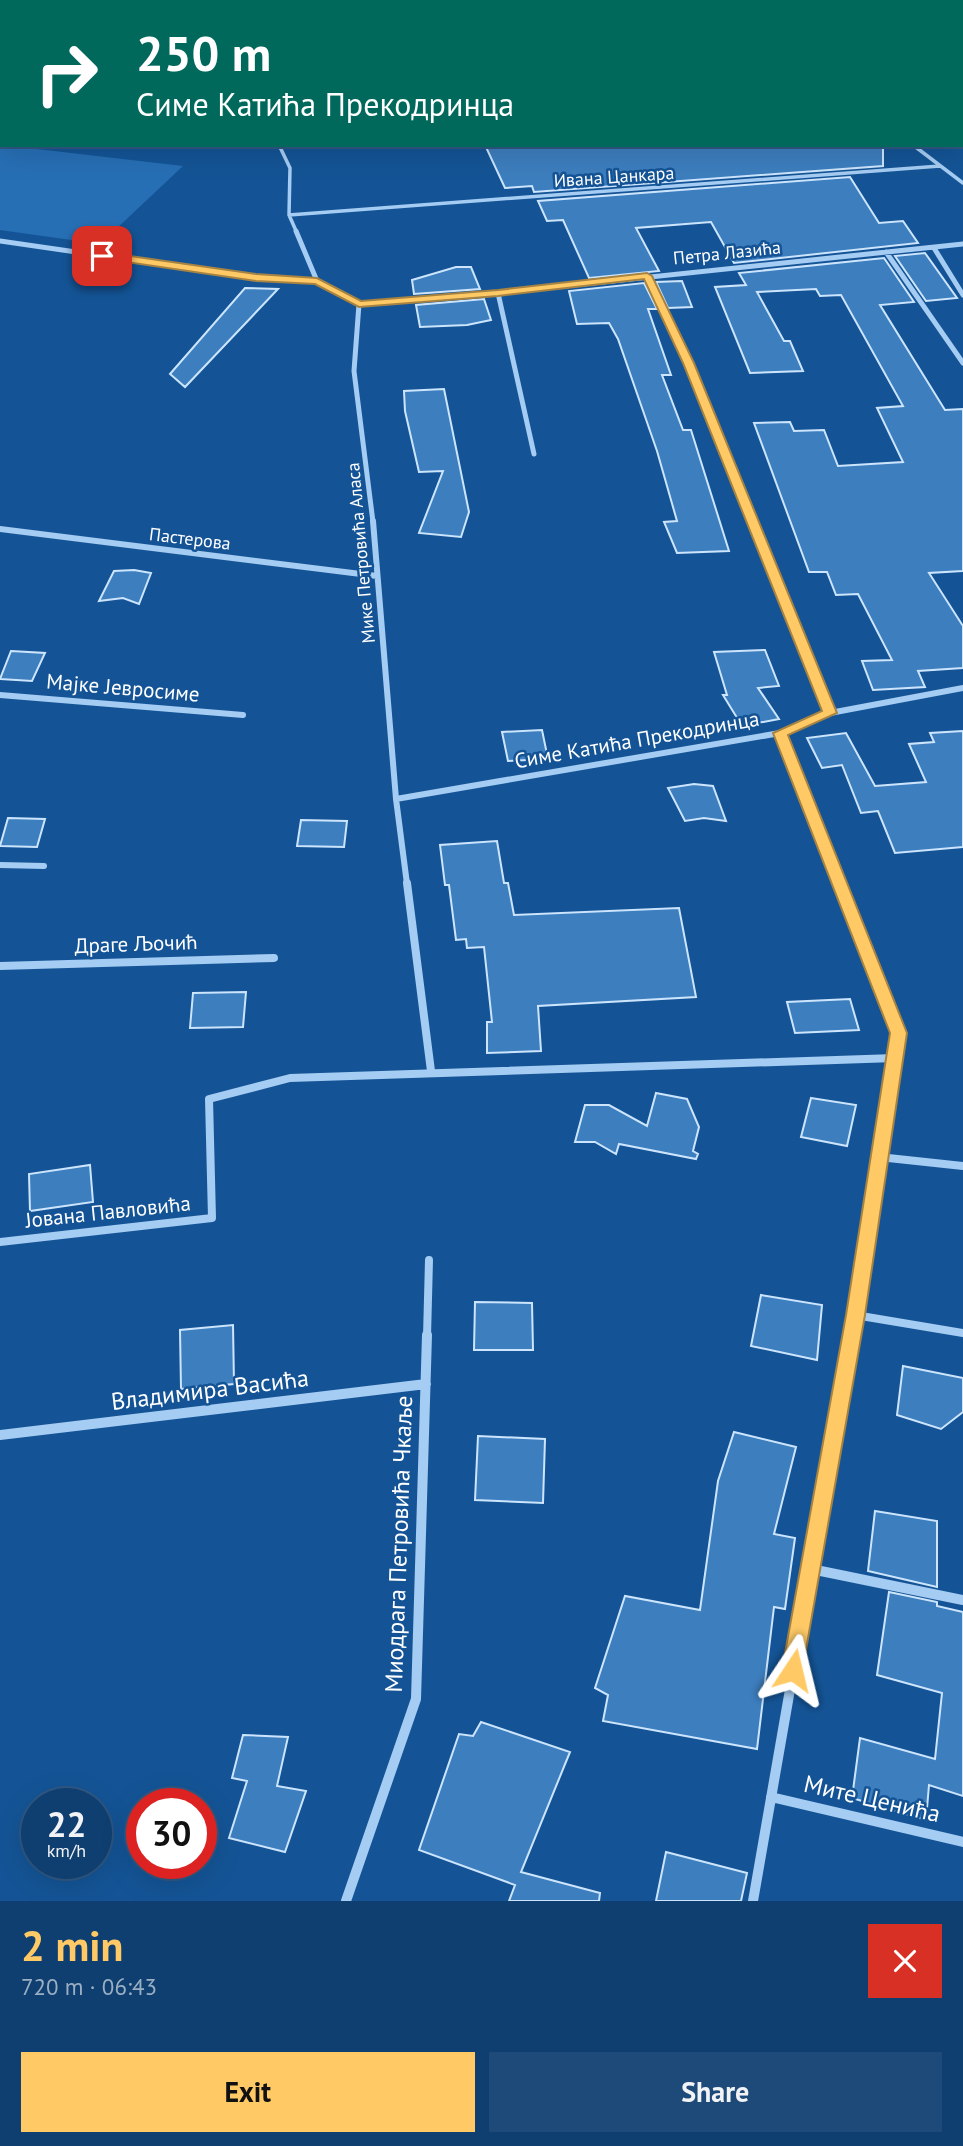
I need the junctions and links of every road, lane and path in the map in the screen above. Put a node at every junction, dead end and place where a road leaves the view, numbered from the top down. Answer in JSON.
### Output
{"nodes":[{"id":1,"x":280,"y":147,"type":"edge"},
{"id":2,"x":916,"y":147,"type":"edge"},
{"id":3,"x":940,"y":166,"type":"junction"},
{"id":4,"x":963,"y":183,"type":"edge"},
{"id":5,"x":289,"y":215,"type":"junction"},
{"id":6,"x":0,"y":241,"type":"edge"},
{"id":7,"x":963,"y":244,"type":"edge"},
{"id":8,"x":934,"y":248,"type":"junction"},
{"id":9,"x":886,"y":251,"type":"junction"},
{"id":10,"x":647,"y":276,"type":"junction"},
{"id":11,"x":317,"y":281,"type":"junction"},
{"id":12,"x":498,"y":293,"type":"junction"},
{"id":13,"x":963,"y":295,"type":"edge"},
{"id":14,"x":359,"y":304,"type":"junction"},
{"id":15,"x":963,"y":363,"type":"edge"},
{"id":16,"x":534,"y":454,"type":"dead end"},
{"id":17,"x":0,"y":529,"type":"edge"},
{"id":18,"x":377,"y":576,"type":"junction"},
{"id":19,"x":963,"y":688,"type":"edge"},
{"id":20,"x":0,"y":695,"type":"edge"},
{"id":21,"x":830,"y":713,"type":"junction"},
{"id":22,"x":243,"y":715,"type":"dead end"},
{"id":23,"x":780,"y":733,"type":"junction"},
{"id":24,"x":396,"y":799,"type":"junction"},
{"id":25,"x":0,"y":865,"type":"edge"},
{"id":26,"x":44,"y":866,"type":"dead end"},
{"id":27,"x":274,"y":958,"type":"dead end"},
{"id":28,"x":0,"y":966,"type":"edge"},
{"id":29,"x":895,"y":1058,"type":"junction"},
{"id":30,"x":430,"y":1071,"type":"junction"},
{"id":31,"x":879,"y":1157,"type":"junction"},
{"id":32,"x":963,"y":1166,"type":"edge"},
{"id":33,"x":0,"y":1242,"type":"edge"},
{"id":34,"x":429,"y":1261,"type":"dead end"},
{"id":35,"x":855,"y":1315,"type":"junction"},
{"id":36,"x":963,"y":1333,"type":"edge"},
{"id":37,"x":426,"y":1384,"type":"junction"},
{"id":38,"x":0,"y":1435,"type":"edge"},
{"id":39,"x":811,"y":1569,"type":"junction"},
{"id":40,"x":963,"y":1600,"type":"edge"},
{"id":41,"x":771,"y":1797,"type":"junction"},
{"id":42,"x":963,"y":1842,"type":"edge"},
{"id":43,"x":346,"y":1901,"type":"edge"},
{"id":44,"x":753,"y":1901,"type":"edge"}],
"edges":[{"from":1,"to":5,"type":"street"},
{"from":2,"to":3,"type":"street"},
{"from":3,"to":4,"type":"street"},
{"from":3,"to":5,"type":"street","name":"Ивана Цанкара"},
{"from":5,"to":11,"type":"street"},
{"from":6,"to":11,"type":"street"},
{"from":7,"to":8,"type":"street","name":"Петра Лазића"},
{"from":8,"to":9,"type":"street","name":"Петра Лазића"},
{"from":8,"to":13,"type":"street"},
{"from":9,"to":10,"type":"street","name":"Петра Лазића"},
{"from":9,"to":15,"type":"street"},
{"from":10,"to":12,"type":"street","name":"Петра Лазића"},
{"from":10,"to":21,"type":"street"},
{"from":11,"to":14,"type":"street"},
{"from":12,"to":14,"type":"street","name":"Петра Лазића"},
{"from":12,"to":16,"type":"street"},
{"from":14,"to":18,"type":"street","name":"Мике Петровића Аласа"},
{"from":17,"to":18,"type":"street","name":"Пастерова"},
{"from":18,"to":24,"type":"street","name":"Мике Петровића Аласа"},
{"from":19,"to":21,"type":"street","name":"Симе Катића Прекодринца"},
{"from":20,"to":22,"type":"street","name":"Мајке Јевросиме"},
{"from":21,"to":23,"type":"street","name":"Симе Катића Прекодринца"},
{"from":23,"to":24,"type":"street","name":"Симе Катића Прекодринца"},
{"from":23,"to":29,"type":"street","name":"Мите Ценића"},
{"from":24,"to":30,"type":"street","name":"Мике Петровића Аласа"},
{"from":25,"to":26,"type":"street"},
{"from":27,"to":28,"type":"street","name":"Драге Љочић"},
{"from":29,"to":30,"type":"street"},
{"from":29,"to":31,"type":"street","name":"Мите Ценића"},
{"from":30,"to":33,"type":"street","name":"Јована Павловића"},
{"from":31,"to":32,"type":"street"},
{"from":31,"to":35,"type":"street","name":"Мите Ценића"},
{"from":34,"to":37,"type":"street","name":"Миодрага Петровића Чкаље"},
{"from":35,"to":36,"type":"street"},
{"from":35,"to":39,"type":"street","name":"Мите Ценића"},
{"from":37,"to":38,"type":"street","name":"Владимира Васића"},
{"from":37,"to":43,"type":"street","name":"Миодрага Петровића Чкаље"},
{"from":39,"to":40,"type":"street"},
{"from":39,"to":41,"type":"street","name":"Мите Ценића"},
{"from":41,"to":42,"type":"street","name":"Мите Ценића"},
{"from":41,"to":44,"type":"street","name":"Мите Ценића"}]}
